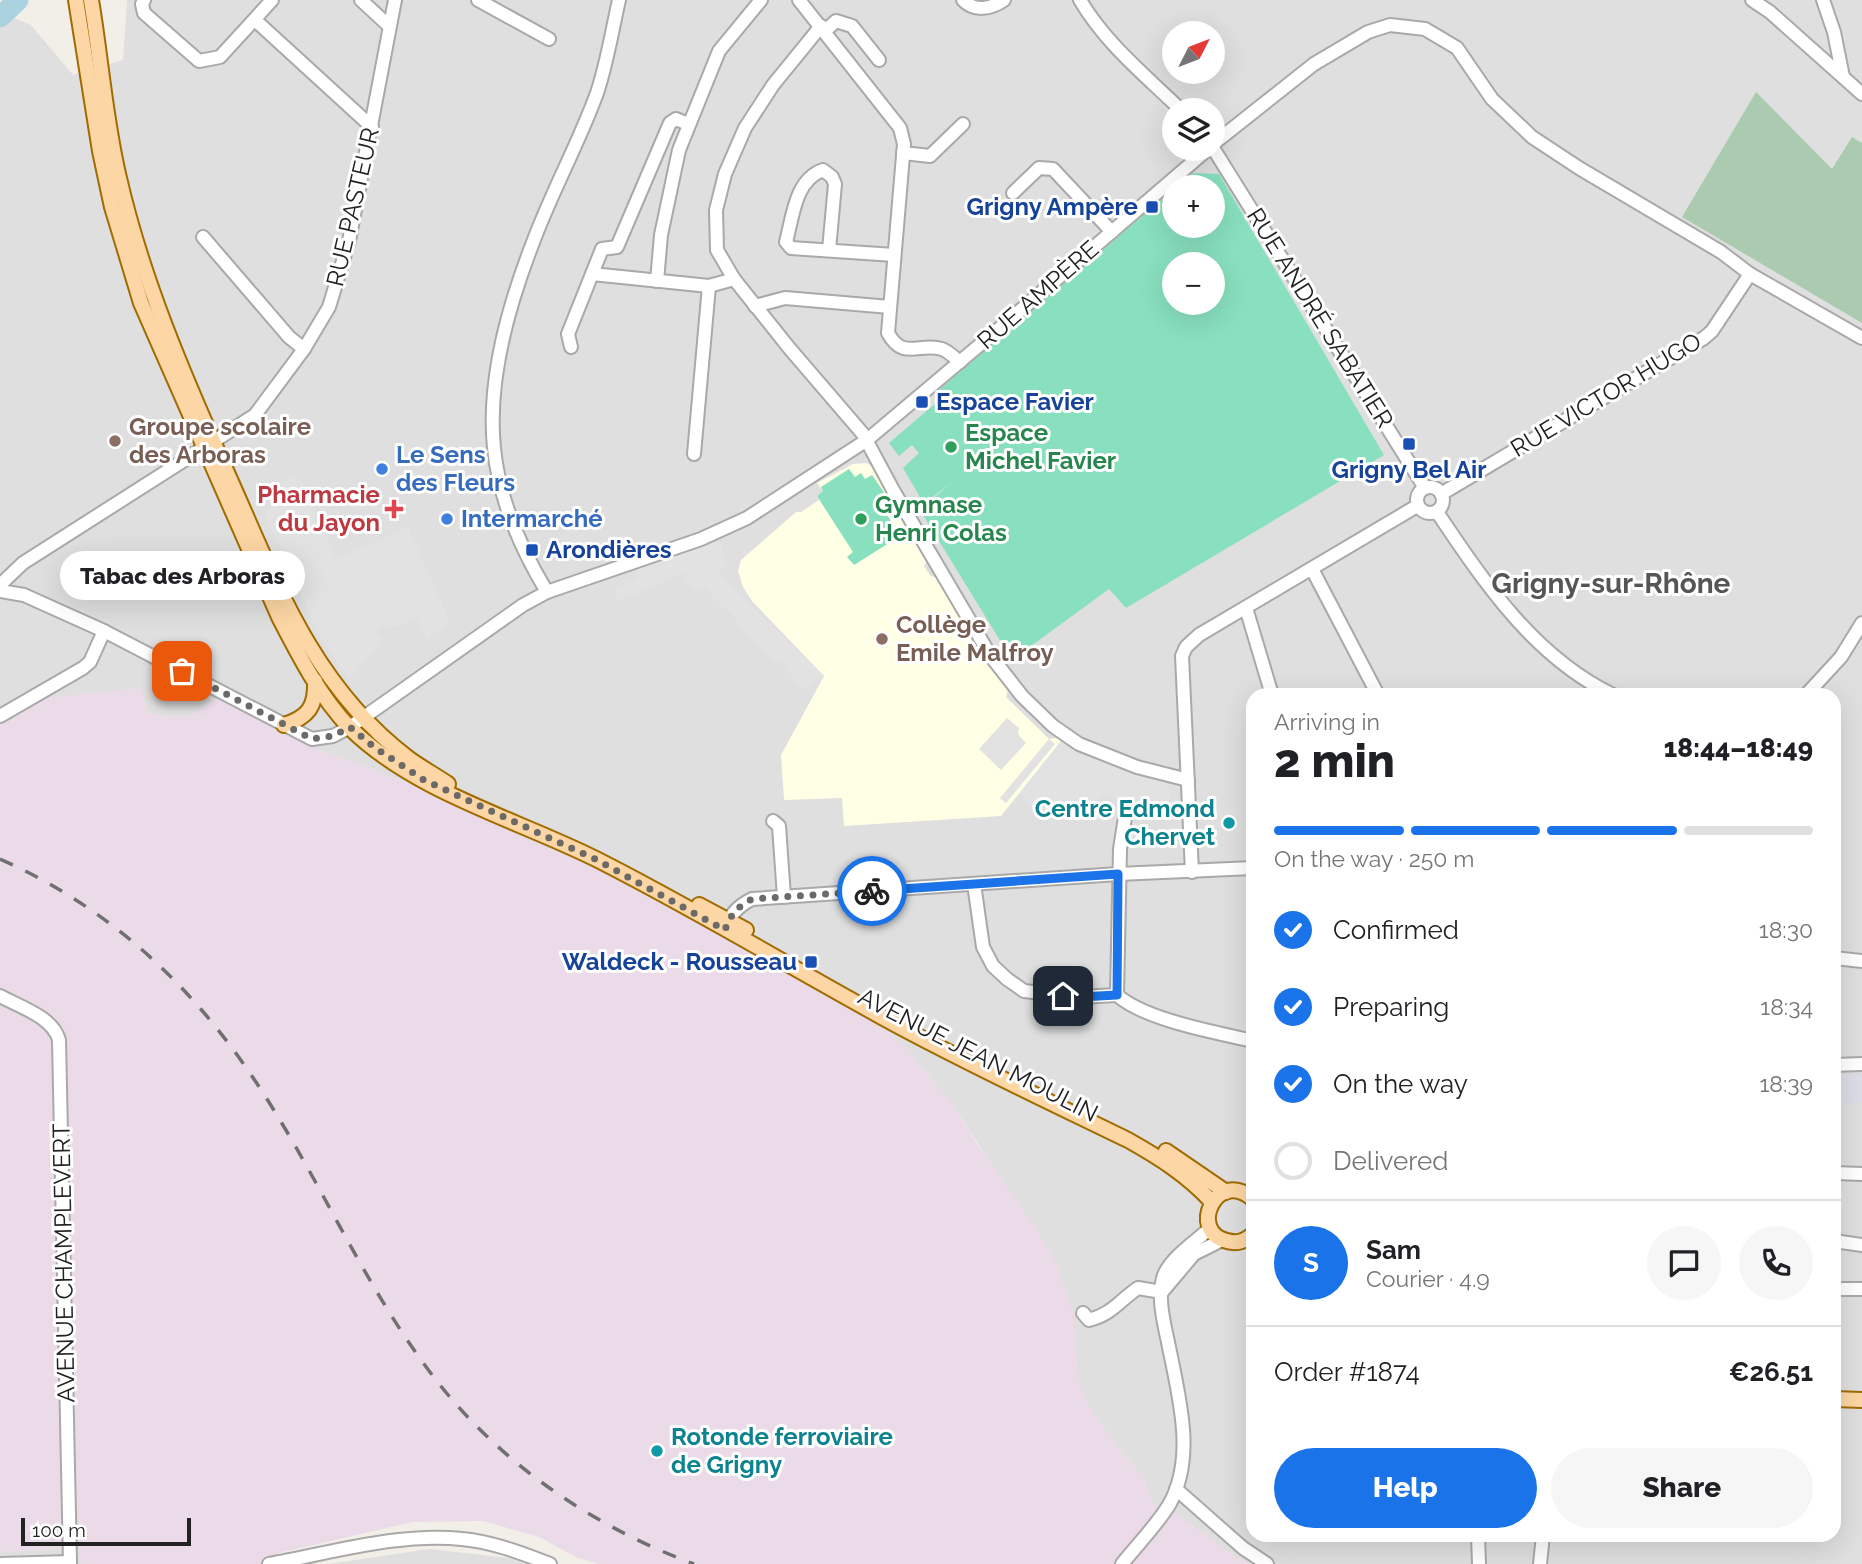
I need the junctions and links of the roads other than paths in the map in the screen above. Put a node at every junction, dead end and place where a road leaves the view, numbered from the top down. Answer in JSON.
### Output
{"nodes":[{"id":1,"x":76,"y":0,"type":"edge"},
{"id":2,"x":91,"y":0,"type":"edge"},
{"id":3,"x":144,"y":0,"type":"edge"},
{"id":4,"x":272,"y":0,"type":"edge"},
{"id":5,"x":361,"y":0,"type":"edge"},
{"id":6,"x":395,"y":0,"type":"edge"},
{"id":7,"x":478,"y":0,"type":"edge"},
{"id":8,"x":619,"y":0,"type":"edge"},
{"id":9,"x":761,"y":0,"type":"edge"},
{"id":10,"x":799,"y":0,"type":"edge"},
{"id":11,"x":963,"y":0,"type":"edge"},
{"id":12,"x":1004,"y":0,"type":"edge"},
{"id":13,"x":1080,"y":0,"type":"edge"},
{"id":14,"x":1752,"y":0,"type":"edge"},
{"id":15,"x":1823,"y":0,"type":"edge"},
{"id":16,"x":255,"y":20,"type":"junction"},
{"id":17,"x":389,"y":26,"type":"junction"},
{"id":18,"x":823,"y":28,"type":"junction"},
{"id":19,"x":549,"y":39,"type":"dead end"},
{"id":20,"x":879,"y":60,"type":"dead end"},
{"id":21,"x":1843,"y":77,"type":"junction"},
{"id":22,"x":1862,"y":94,"type":"edge"},
{"id":23,"x":1168,"y":98,"type":"edge"},
{"id":24,"x":688,"y":124,"type":"junction"},
{"id":25,"x":963,"y":124,"type":"dead end"},
{"id":26,"x":372,"y":127,"type":"junction"},
{"id":27,"x":1225,"y":136,"type":"edge"},
{"id":28,"x":903,"y":153,"type":"junction"},
{"id":29,"x":1195,"y":161,"type":"edge"},
{"id":30,"x":1220,"y":161,"type":"edge"},
{"id":31,"x":1013,"y":192,"type":"dead end"},
{"id":32,"x":1111,"y":232,"type":"junction"},
{"id":33,"x":203,"y":237,"type":"dead end"},
{"id":34,"x":829,"y":250,"type":"junction"},
{"id":35,"x":894,"y":255,"type":"junction"},
{"id":36,"x":592,"y":274,"type":"junction"},
{"id":37,"x":1750,"y":274,"type":"junction"},
{"id":38,"x":734,"y":279,"type":"junction"},
{"id":39,"x":657,"y":281,"type":"junction"},
{"id":40,"x":709,"y":286,"type":"junction"},
{"id":41,"x":755,"y":306,"type":"junction"},
{"id":42,"x":890,"y":307,"type":"junction"},
{"id":43,"x":1862,"y":338,"type":"edge"},
{"id":44,"x":571,"y":347,"type":"dead end"},
{"id":45,"x":304,"y":349,"type":"junction"},
{"id":46,"x":960,"y":362,"type":"junction"},
{"id":47,"x":867,"y":440,"type":"junction"},
{"id":48,"x":208,"y":445,"type":"junction"},
{"id":49,"x":694,"y":454,"type":"dead end"},
{"id":50,"x":1425,"y":488,"type":"junction"},
{"id":51,"x":1441,"y":494,"type":"junction"},
{"id":52,"x":1417,"y":506,"type":"junction"},
{"id":53,"x":1437,"y":512,"type":"junction"},
{"id":54,"x":1312,"y":569,"type":"junction"},
{"id":55,"x":0,"y":585,"type":"edge"},
{"id":56,"x":0,"y":591,"type":"edge"},
{"id":57,"x":547,"y":592,"type":"junction"},
{"id":58,"x":1246,"y":608,"type":"junction"},
{"id":59,"x":1862,"y":623,"type":"edge"},
{"id":60,"x":104,"y":631,"type":"junction"},
{"id":61,"x":315,"y":680,"type":"junction"},
{"id":62,"x":1270,"y":688,"type":"edge"},
{"id":63,"x":1374,"y":688,"type":"edge"},
{"id":64,"x":1601,"y":688,"type":"edge"},
{"id":65,"x":1812,"y":688,"type":"edge"},
{"id":66,"x":0,"y":716,"type":"edge"},
{"id":67,"x":364,"y":718,"type":"junction"},
{"id":68,"x":284,"y":724,"type":"junction"},
{"id":69,"x":350,"y":727,"type":"junction"},
{"id":70,"x":1188,"y":780,"type":"junction"},
{"id":71,"x":1126,"y":811,"type":"dead end"},
{"id":72,"x":774,"y":821,"type":"dead end"},
{"id":73,"x":1246,"y":868,"type":"edge"},
{"id":74,"x":1192,"y":872,"type":"junction"},
{"id":75,"x":1118,"y":874,"type":"junction"},
{"id":76,"x":974,"y":884,"type":"junction"},
{"id":77,"x":784,"y":897,"type":"junction"},
{"id":78,"x":726,"y":925,"type":"junction"},
{"id":79,"x":1841,"y":959,"type":"edge"},
{"id":80,"x":1862,"y":961,"type":"edge"},
{"id":81,"x":1117,"y":995,"type":"junction"},
{"id":82,"x":0,"y":996,"type":"edge"},
{"id":83,"x":1246,"y":1039,"type":"edge"},
{"id":84,"x":1862,"y":1064,"type":"edge"},
{"id":85,"x":1841,"y":1065,"type":"edge"},
{"id":86,"x":1841,"y":1173,"type":"edge"},
{"id":87,"x":1862,"y":1174,"type":"edge"},
{"id":88,"x":1226,"y":1192,"type":"junction"},
{"id":89,"x":1246,"y":1194,"type":"edge"},
{"id":90,"x":1212,"y":1202,"type":"junction"},
{"id":91,"x":1210,"y":1228,"type":"junction"},
{"id":92,"x":1246,"y":1238,"type":"edge"},
{"id":93,"x":1222,"y":1240,"type":"junction"},
{"id":94,"x":1841,"y":1242,"type":"edge"},
{"id":95,"x":1862,"y":1245,"type":"edge"},
{"id":96,"x":1841,"y":1289,"type":"edge"},
{"id":97,"x":1862,"y":1289,"type":"edge"},
{"id":98,"x":1162,"y":1292,"type":"junction"},
{"id":99,"x":1083,"y":1313,"type":"dead end"},
{"id":100,"x":1841,"y":1399,"type":"edge"},
{"id":101,"x":1862,"y":1400,"type":"edge"},
{"id":102,"x":1176,"y":1489,"type":"junction"},
{"id":103,"x":1478,"y":1542,"type":"edge"},
{"id":104,"x":1542,"y":1542,"type":"edge"},
{"id":105,"x":1124,"y":1562,"type":"edge"},
{"id":106,"x":70,"y":1563,"type":"edge"},
{"id":107,"x":0,"y":1564,"type":"edge"},
{"id":108,"x":269,"y":1564,"type":"edge"},
{"id":109,"x":550,"y":1564,"type":"edge"},
{"id":110,"x":1267,"y":1564,"type":"edge"},
{"id":111,"x":1479,"y":1564,"type":"edge"},
{"id":112,"x":1540,"y":1564,"type":"edge"}],
"edges":[{"from":1,"to":48,"type":"main road"},
{"from":2,"to":48,"type":"main road"},
{"from":3,"to":16,"type":"street"},
{"from":4,"to":16,"type":"street"},
{"from":5,"to":17,"type":"street"},
{"from":6,"to":17,"type":"street","name":"RUE PASTEUR"},
{"from":7,"to":19,"type":"street"},
{"from":8,"to":57,"type":"street"},
{"from":9,"to":24,"type":"street"},
{"from":10,"to":18,"type":"street"},
{"from":11,"to":12,"type":"street"},
{"from":13,"to":23,"type":"street"},
{"from":14,"to":21,"type":"street"},
{"from":15,"to":21,"type":"street"},
{"from":16,"to":26,"type":"street"},
{"from":17,"to":26,"type":"street","name":"RUE PASTEUR"},
{"from":18,"to":20,"type":"street"},
{"from":18,"to":28,"type":"street"},
{"from":18,"to":38,"type":"street"},
{"from":21,"to":22,"type":"street"},
{"from":24,"to":36,"type":"street"},
{"from":24,"to":39,"type":"street"},
{"from":25,"to":28,"type":"street"},
{"from":26,"to":45,"type":"street","name":"RUE PASTEUR"},
{"from":27,"to":37,"type":"street","name":"RUE AMPÈRE"},
{"from":28,"to":35,"type":"street"},
{"from":29,"to":32,"type":"street","name":"RUE AMPÈRE"},
{"from":30,"to":50,"type":"street","name":"RUE ANDRÉ SABATIER"},
{"from":31,"to":32,"type":"street"},
{"from":32,"to":46,"type":"street","name":"RUE AMPÈRE"},
{"from":33,"to":45,"type":"street"},
{"from":34,"to":34,"type":"street"},
{"from":34,"to":35,"type":"street"},
{"from":35,"to":42,"type":"street"},
{"from":36,"to":39,"type":"street"},
{"from":36,"to":44,"type":"street"},
{"from":37,"to":43,"type":"street","name":"RUE AMPÈRE"},
{"from":37,"to":51,"type":"street","name":"RUE VICTOR HUGO"},
{"from":38,"to":40,"type":"street"},
{"from":38,"to":41,"type":"street"},
{"from":39,"to":40,"type":"street"},
{"from":40,"to":49,"type":"street"},
{"from":41,"to":42,"type":"street"},
{"from":41,"to":47,"type":"street"},
{"from":42,"to":46,"type":"street"},
{"from":45,"to":48,"type":"street","name":"RUE PASTEUR"},
{"from":46,"to":47,"type":"street","name":"RUE AMPÈRE"},
{"from":47,"to":57,"type":"street","name":"RUE AMPÈRE"},
{"from":47,"to":70,"type":"street"},
{"from":48,"to":55,"type":"street","name":"RUE PASTEUR"},
{"from":48,"to":61,"type":"main road"},
{"from":48,"to":67,"type":"main road"},
{"from":50,"to":51,"type":"street"},
{"from":50,"to":52,"type":"street"},
{"from":51,"to":53,"type":"street"},
{"from":52,"to":53,"type":"street"},
{"from":52,"to":54,"type":"street"},
{"from":53,"to":64,"type":"street"},
{"from":54,"to":58,"type":"street"},
{"from":54,"to":63,"type":"street"},
{"from":56,"to":60,"type":"street","name":"RUE AMPÈRE"},
{"from":57,"to":67,"type":"street","name":"RUE AMPÈRE"},
{"from":58,"to":62,"type":"street"},
{"from":58,"to":70,"type":"street"},
{"from":59,"to":65,"type":"street"},
{"from":60,"to":66,"type":"street"},
{"from":60,"to":68,"type":"street","name":"RUE AMPÈRE"},
{"from":61,"to":68,"type":"main road"},
{"from":61,"to":69,"type":"main road"},
{"from":67,"to":69,"type":"street","name":"RUE AMPÈRE"},
{"from":67,"to":78,"type":"main road"},
{"from":68,"to":69,"type":"street","name":"RUE AMPÈRE"},
{"from":69,"to":78,"type":"main road"},
{"from":70,"to":74,"type":"street"},
{"from":71,"to":75,"type":"street"},
{"from":72,"to":77,"type":"street"},
{"from":73,"to":74,"type":"street"},
{"from":74,"to":75,"type":"street"},
{"from":75,"to":76,"type":"street"},
{"from":75,"to":81,"type":"street"},
{"from":76,"to":77,"type":"street"},
{"from":76,"to":81,"type":"street"},
{"from":77,"to":78,"type":"street"},
{"from":78,"to":88,"type":"main road","name":"AVENUE JEAN MOULIN"},
{"from":78,"to":90,"type":"main road","name":"AVENUE JEAN MOULIN"},
{"from":79,"to":80,"type":"street"},
{"from":81,"to":83,"type":"street"},
{"from":82,"to":106,"type":"street","name":"AVENUE CHAMPLEVERT"},
{"from":84,"to":85,"type":"street"},
{"from":86,"to":87,"type":"street"},
{"from":88,"to":89,"type":"main road"},
{"from":88,"to":90,"type":"main road"},
{"from":90,"to":91,"type":"main road"},
{"from":91,"to":93,"type":"main road"},
{"from":91,"to":98,"type":"street"},
{"from":92,"to":93,"type":"main road"},
{"from":93,"to":98,"type":"street"},
{"from":94,"to":95,"type":"street"},
{"from":96,"to":97,"type":"street"},
{"from":98,"to":99,"type":"street"},
{"from":98,"to":102,"type":"street"},
{"from":100,"to":101,"type":"main road"},
{"from":102,"to":105,"type":"street"},
{"from":102,"to":110,"type":"street"},
{"from":103,"to":111,"type":"street"},
{"from":104,"to":112,"type":"street"},
{"from":106,"to":107,"type":"street"},
{"from":108,"to":109,"type":"street"}]}
